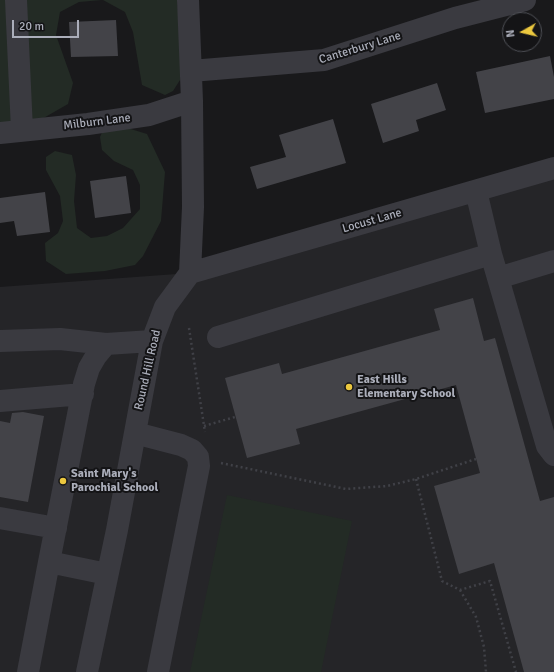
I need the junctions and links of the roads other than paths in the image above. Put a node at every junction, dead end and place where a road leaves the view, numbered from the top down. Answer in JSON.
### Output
{"nodes":[{"id":1,"x":16,"y":0,"type":"edge"},
{"id":2,"x":188,"y":0,"type":"edge"},
{"id":3,"x":525,"y":0,"type":"edge"},
{"id":4,"x":191,"y":71,"type":"junction"},
{"id":5,"x":192,"y":101,"type":"junction"},
{"id":6,"x":22,"y":130,"type":"junction"},
{"id":7,"x":0,"y":133,"type":"edge"},
{"id":8,"x":554,"y":168,"type":"edge"},
{"id":9,"x":476,"y":191,"type":"junction"},
{"id":10,"x":491,"y":254,"type":"junction"},
{"id":11,"x":554,"y":261,"type":"edge"},
{"id":12,"x":190,"y":273,"type":"junction"},
{"id":13,"x":498,"y":278,"type":"junction"},
{"id":14,"x":218,"y":337,"type":"dead end"},
{"id":15,"x":0,"y":341,"type":"edge"},
{"id":16,"x":152,"y":341,"type":"junction"},
{"id":17,"x":106,"y":344,"type":"junction"},
{"id":18,"x":82,"y":394,"type":"junction"},
{"id":19,"x":0,"y":401,"type":"edge"},
{"id":20,"x":135,"y":433,"type":"junction"},
{"id":21,"x":554,"y":455,"type":"edge"},
{"id":22,"x":0,"y":518,"type":"edge"},
{"id":23,"x":56,"y":528,"type":"junction"},
{"id":24,"x":50,"y":562,"type":"junction"},
{"id":25,"x":107,"y":574,"type":"junction"},
{"id":26,"x":28,"y":672,"type":"edge"},
{"id":27,"x":87,"y":672,"type":"edge"},
{"id":28,"x":158,"y":672,"type":"edge"}],
"edges":[{"from":1,"to":6,"type":"street"},
{"from":2,"to":4,"type":"street"},
{"from":3,"to":4,"type":"street","name":"Canterbury Lane"},
{"from":4,"to":5,"type":"street"},
{"from":5,"to":6,"type":"street","name":"Milburn Lane"},
{"from":5,"to":12,"type":"street"},
{"from":6,"to":7,"type":"street","name":"Milburn Lane"},
{"from":8,"to":9,"type":"street","name":"Locust Lane"},
{"from":9,"to":10,"type":"street"},
{"from":9,"to":12,"type":"street","name":"Locust Lane"},
{"from":10,"to":13,"type":"street"},
{"from":10,"to":14,"type":"street"},
{"from":11,"to":13,"type":"street"},
{"from":12,"to":16,"type":"street","name":"Round Hill Road"},
{"from":13,"to":21,"type":"street"},
{"from":15,"to":17,"type":"street"},
{"from":16,"to":17,"type":"street"},
{"from":16,"to":20,"type":"street","name":"Round Hill Road"},
{"from":17,"to":18,"type":"street"},
{"from":18,"to":19,"type":"street"},
{"from":18,"to":23,"type":"street"},
{"from":20,"to":25,"type":"street","name":"Round Hill Road"},
{"from":20,"to":28,"type":"street"},
{"from":22,"to":23,"type":"street"},
{"from":23,"to":24,"type":"street"},
{"from":24,"to":25,"type":"street"},
{"from":24,"to":26,"type":"street"},
{"from":25,"to":27,"type":"street","name":"Round Hill Road"}]}
